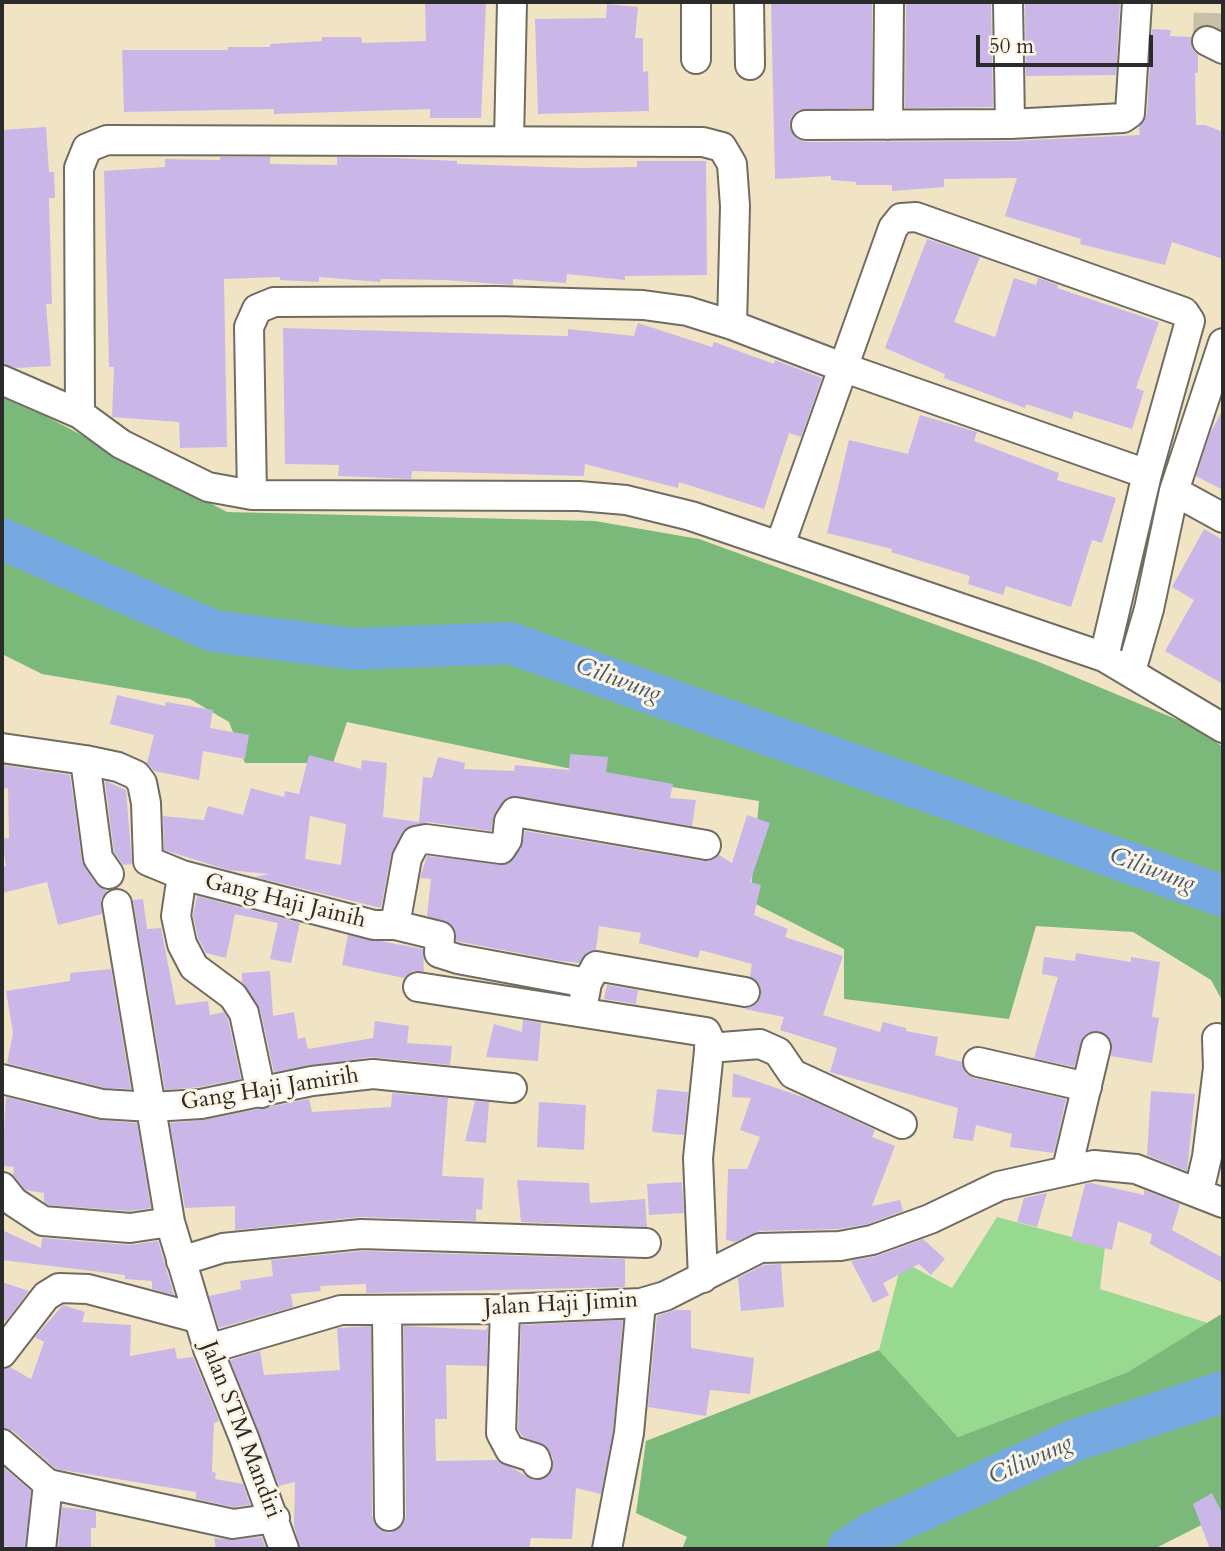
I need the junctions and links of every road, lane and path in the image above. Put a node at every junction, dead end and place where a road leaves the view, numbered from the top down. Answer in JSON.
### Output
{"nodes":[{"id":1,"x":512,"y":2,"type":"edge"},
{"id":2,"x":696,"y":2,"type":"edge"},
{"id":3,"x":749,"y":2,"type":"edge"},
{"id":4,"x":889,"y":2,"type":"edge"},
{"id":5,"x":1008,"y":2,"type":"edge"},
{"id":6,"x":1137,"y":2,"type":"edge"},
{"id":7,"x":696,"y":59,"type":"dead end"},
{"id":8,"x":750,"y":65,"type":"dead end"},
{"id":9,"x":1010,"y":124,"type":"junction"},
{"id":10,"x":806,"y":125,"type":"dead end"},
{"id":11,"x":888,"y":125,"type":"junction"},
{"id":12,"x":509,"y":141,"type":"junction"},
{"id":13,"x":732,"y":325,"type":"junction"},
{"id":14,"x":1223,"y":344,"type":"edge"},
{"id":15,"x":842,"y":368,"type":"junction"},
{"id":16,"x":2,"y":380,"type":"edge"},
{"id":17,"x":80,"y":414,"type":"junction"},
{"id":18,"x":1147,"y":474,"type":"junction"},
{"id":19,"x":1174,"y":491,"type":"junction"},
{"id":20,"x":252,"y":495,"type":"junction"},
{"id":21,"x":1223,"y":519,"type":"edge"},
{"id":22,"x":780,"y":545,"type":"junction"},
{"id":23,"x":1104,"y":657,"type":"junction"},
{"id":24,"x":1131,"y":671,"type":"junction"},
{"id":25,"x":1223,"y":728,"type":"edge"},
{"id":26,"x":2,"y":748,"type":"edge"},
{"id":27,"x":85,"y":760,"type":"junction"},
{"id":28,"x":706,"y":845,"type":"dead end"},
{"id":29,"x":109,"y":874,"type":"dead end"},
{"id":30,"x":182,"y":875,"type":"junction"},
{"id":31,"x":117,"y":904,"type":"dead end"},
{"id":32,"x":396,"y":925,"type":"junction"},
{"id":33,"x":587,"y":982,"type":"junction"},
{"id":34,"x":418,"y":987,"type":"dead end"},
{"id":35,"x":745,"y":992,"type":"dead end"},
{"id":36,"x":581,"y":1012,"type":"junction"},
{"id":37,"x":1217,"y":1038,"type":"dead end"},
{"id":38,"x":1096,"y":1047,"type":"dead end"},
{"id":39,"x":709,"y":1048,"type":"junction"},
{"id":40,"x":978,"y":1062,"type":"dead end"},
{"id":41,"x":2,"y":1079,"type":"edge"},
{"id":42,"x":1087,"y":1087,"type":"junction"},
{"id":43,"x":512,"y":1088,"type":"dead end"},
{"id":44,"x":261,"y":1093,"type":"junction"},
{"id":45,"x":152,"y":1107,"type":"junction"},
{"id":46,"x":902,"y":1124,"type":"dead end"},
{"id":47,"x":1068,"y":1169,"type":"junction"},
{"id":48,"x":2,"y":1187,"type":"edge"},
{"id":49,"x":1211,"y":1197,"type":"edge"},
{"id":50,"x":170,"y":1222,"type":"junction"},
{"id":51,"x":646,"y":1243,"type":"dead end"},
{"id":52,"x":181,"y":1261,"type":"junction"},
{"id":53,"x":702,"y":1278,"type":"junction"},
{"id":54,"x":641,"y":1303,"type":"junction"},
{"id":55,"x":505,"y":1309,"type":"junction"},
{"id":56,"x":387,"y":1311,"type":"junction"},
{"id":57,"x":196,"y":1314,"type":"junction"},
{"id":58,"x":208,"y":1349,"type":"junction"},
{"id":59,"x":2,"y":1353,"type":"edge"},
{"id":60,"x":2,"y":1444,"type":"edge"},
{"id":61,"x":537,"y":1464,"type":"dead end"},
{"id":62,"x":48,"y":1484,"type":"junction"},
{"id":63,"x":389,"y":1516,"type":"dead end"},
{"id":64,"x":275,"y":1518,"type":"junction"},
{"id":65,"x":41,"y":1549,"type":"edge"},
{"id":66,"x":284,"y":1549,"type":"edge"},
{"id":67,"x":607,"y":1549,"type":"edge"}],
"edges":[{"from":1,"to":12,"type":"street"},
{"from":2,"to":7,"type":"street"},
{"from":3,"to":8,"type":"street"},
{"from":4,"to":11,"type":"street"},
{"from":5,"to":9,"type":"street"},
{"from":6,"to":9,"type":"street"},
{"from":9,"to":11,"type":"street"},
{"from":10,"to":11,"type":"street"},
{"from":12,"to":13,"type":"street"},
{"from":12,"to":17,"type":"street"},
{"from":13,"to":15,"type":"street"},
{"from":13,"to":20,"type":"street"},
{"from":14,"to":19,"type":"street"},
{"from":15,"to":18,"type":"street"},
{"from":15,"to":18,"type":"street"},
{"from":15,"to":22,"type":"street"},
{"from":16,"to":17,"type":"street"},
{"from":17,"to":20,"type":"street"},
{"from":18,"to":23,"type":"street"},
{"from":19,"to":21,"type":"street"},
{"from":19,"to":24,"type":"street"},
{"from":20,"to":22,"type":"street"},
{"from":22,"to":23,"type":"street"},
{"from":23,"to":24,"type":"street"},
{"from":24,"to":25,"type":"street"},
{"from":26,"to":27,"type":"street"},
{"from":27,"to":29,"type":"street"},
{"from":27,"to":30,"type":"street","name":"Gang Haji Jainih"},
{"from":28,"to":32,"type":"street","name":"Gang Haji Jainih"},
{"from":30,"to":32,"type":"street","name":"Gang Haji Jainih"},
{"from":30,"to":44,"type":"street"},
{"from":31,"to":45,"type":"street","name":"Jalan STM Mandiri"},
{"from":32,"to":33,"type":"street"},
{"from":33,"to":35,"type":"street"},
{"from":33,"to":36,"type":"street"},
{"from":34,"to":36,"type":"street"},
{"from":36,"to":39,"type":"street"},
{"from":37,"to":49,"type":"street"},
{"from":38,"to":42,"type":"street"},
{"from":39,"to":46,"type":"street"},
{"from":39,"to":53,"type":"street"},
{"from":40,"to":42,"type":"street"},
{"from":41,"to":45,"type":"street","name":"Gang Haji Jamirih"},
{"from":42,"to":47,"type":"street"},
{"from":43,"to":44,"type":"street","name":"Gang Haji Jamirih"},
{"from":44,"to":45,"type":"street","name":"Gang Haji Jamirih"},
{"from":45,"to":50,"type":"street","name":"Jalan STM Mandiri"},
{"from":47,"to":49,"type":"street","name":"Jalan Haji Jimin"},
{"from":47,"to":53,"type":"street","name":"Jalan Haji Jimin"},
{"from":48,"to":50,"type":"street"},
{"from":50,"to":52,"type":"street","name":"Jalan STM Mandiri"},
{"from":51,"to":52,"type":"street"},
{"from":52,"to":57,"type":"street","name":"Jalan STM Mandiri"},
{"from":53,"to":54,"type":"street","name":"Jalan Haji Jimin"},
{"from":54,"to":55,"type":"street","name":"Jalan Haji Jimin"},
{"from":54,"to":67,"type":"street"},
{"from":55,"to":56,"type":"street","name":"Jalan Haji Jimin"},
{"from":55,"to":61,"type":"street"},
{"from":56,"to":58,"type":"street","name":"Jalan Haji Jimin"},
{"from":56,"to":63,"type":"street"},
{"from":57,"to":58,"type":"street","name":"Jalan STM Mandiri"},
{"from":57,"to":59,"type":"street"},
{"from":58,"to":64,"type":"street","name":"Jalan STM Mandiri"},
{"from":60,"to":62,"type":"street"},
{"from":62,"to":64,"type":"street"},
{"from":62,"to":65,"type":"street"},
{"from":64,"to":66,"type":"street","name":"Jalan STM Mandiri"}]}
